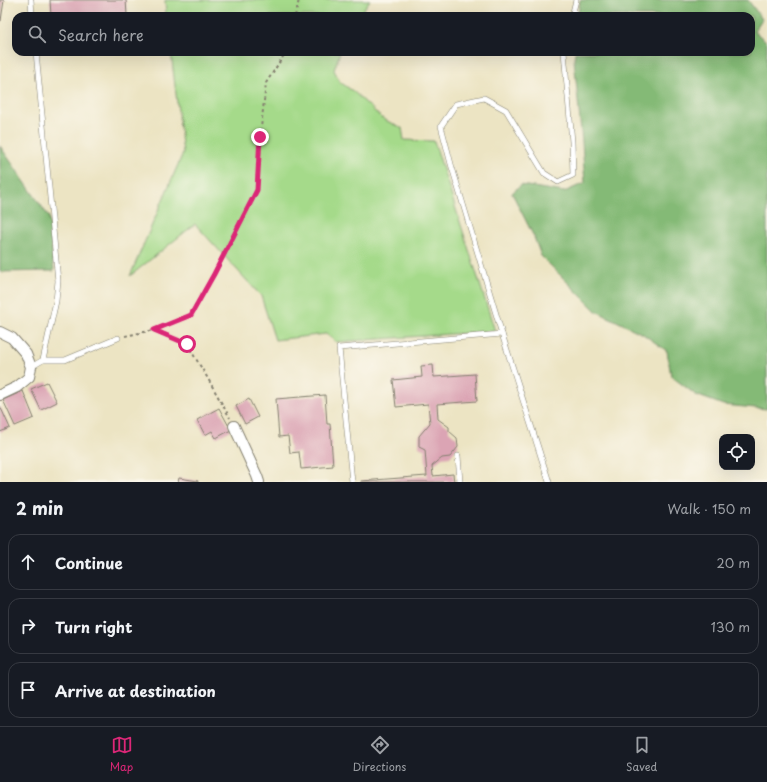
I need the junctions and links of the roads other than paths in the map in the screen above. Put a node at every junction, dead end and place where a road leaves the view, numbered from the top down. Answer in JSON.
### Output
{"nodes":[{"id":1,"x":31,"y":0,"type":"edge"},
{"id":2,"x":576,"y":0,"type":"edge"},
{"id":3,"x":32,"y":12,"type":"edge"},
{"id":4,"x":573,"y":12,"type":"edge"},
{"id":5,"x":36,"y":56,"type":"edge"},
{"id":6,"x":564,"y":56,"type":"edge"},
{"id":7,"x":0,"y":332,"type":"edge"},
{"id":8,"x":502,"y":334,"type":"junction"},
{"id":9,"x":118,"y":338,"type":"road end"},
{"id":10,"x":43,"y":360,"type":"junction"},
{"id":11,"x":31,"y":367,"type":"junction"},
{"id":12,"x":0,"y":395,"type":"edge"},
{"id":13,"x":234,"y":426,"type":"road end"},
{"id":14,"x":458,"y":456,"type":"dead end"},
{"id":15,"x":259,"y":482,"type":"edge"},
{"id":16,"x":352,"y":482,"type":"edge"},
{"id":17,"x":460,"y":482,"type":"edge"},
{"id":18,"x":550,"y":482,"type":"edge"}],
"edges":[{"from":1,"to":3,"type":"lane"},
{"from":2,"to":4,"type":"lane"},
{"from":5,"to":10,"type":"lane"},
{"from":6,"to":8,"type":"lane"},
{"from":7,"to":11,"type":"street"},
{"from":8,"to":16,"type":"lane"},
{"from":8,"to":18,"type":"lane"},
{"from":9,"to":10,"type":"lane"},
{"from":10,"to":11,"type":"lane"},
{"from":11,"to":12,"type":"street"},
{"from":13,"to":15,"type":"street"},
{"from":14,"to":17,"type":"lane"}]}
